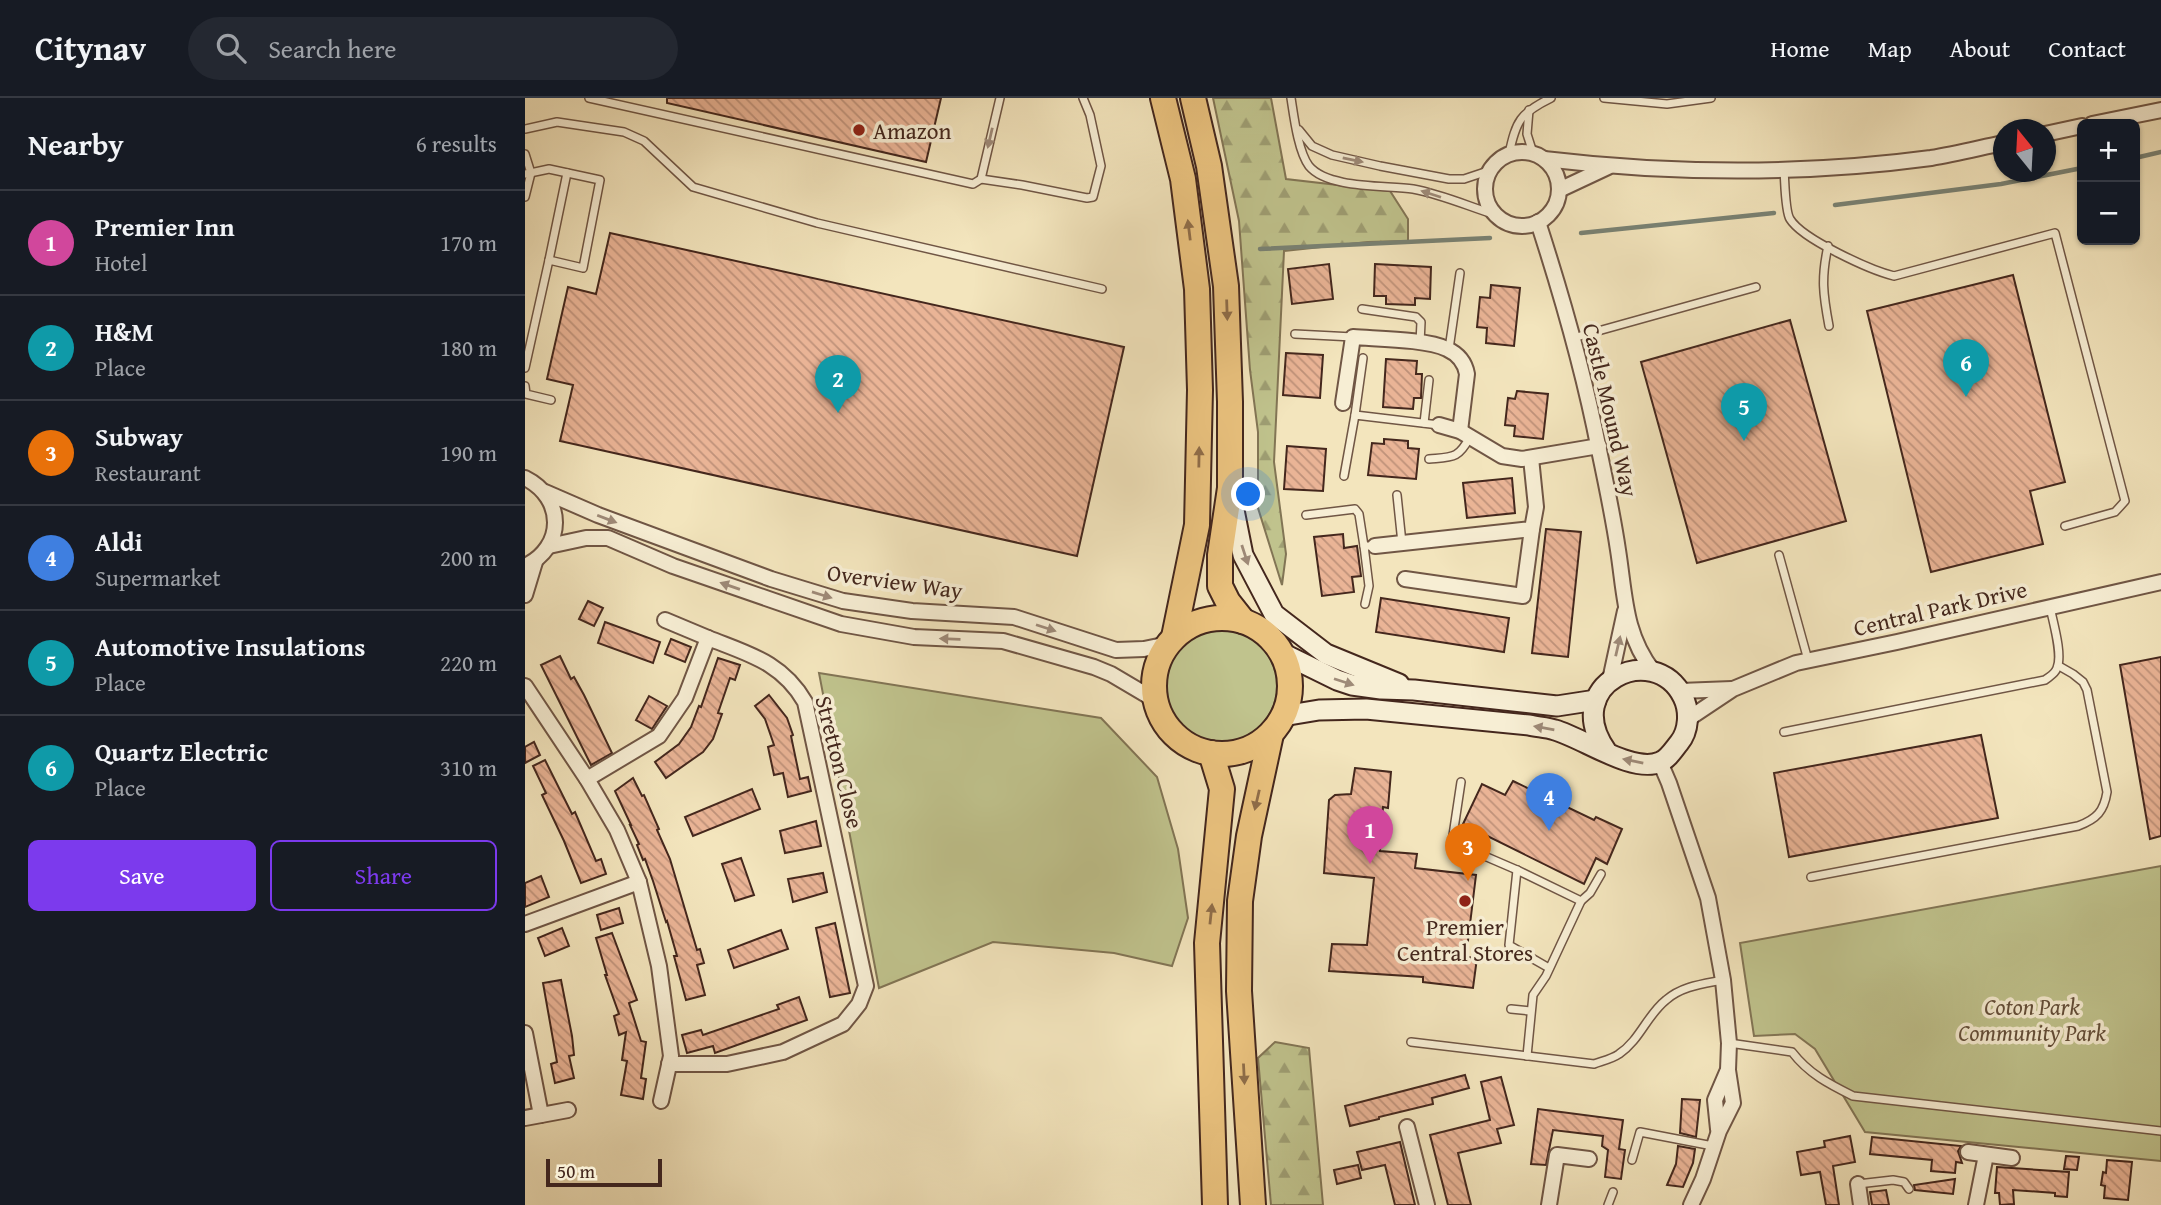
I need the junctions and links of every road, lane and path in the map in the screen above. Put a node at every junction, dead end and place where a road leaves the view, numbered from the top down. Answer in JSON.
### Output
{"nodes":[{"id":1,"x":589,"y":98,"type":"edge"},
{"id":2,"x":1000,"y":98,"type":"edge"},
{"id":3,"x":1083,"y":98,"type":"edge"},
{"id":4,"x":1163,"y":98,"type":"edge"},
{"id":5,"x":1193,"y":98,"type":"edge"},
{"id":6,"x":1291,"y":98,"type":"edge"},
{"id":7,"x":1551,"y":98,"type":"edge"},
{"id":8,"x":1604,"y":98,"type":"edge"},
{"id":9,"x":1711,"y":98,"type":"edge"},
{"id":10,"x":1529,"y":109,"type":"junction"},
{"id":11,"x":2161,"y":110,"type":"edge"},
{"id":12,"x":2117,"y":119,"type":"edge"},
{"id":13,"x":1296,"y":127,"type":"junction"},
{"id":14,"x":2077,"y":127,"type":"edge"},
{"id":15,"x":525,"y":129,"type":"edge"},
{"id":16,"x":2056,"y":132,"type":"edge"},
{"id":17,"x":1993,"y":145,"type":"edge"},
{"id":18,"x":525,"y":154,"type":"edge"},
{"id":19,"x":1509,"y":155,"type":"junction"},
{"id":20,"x":1539,"y":156,"type":"junction"},
{"id":21,"x":1609,"y":167,"type":"junction"},
{"id":22,"x":1491,"y":170,"type":"junction"},
{"id":23,"x":1784,"y":170,"type":"junction"},
{"id":24,"x":567,"y":173,"type":"junction"},
{"id":25,"x":528,"y":174,"type":"edge"},
{"id":26,"x":981,"y":179,"type":"junction"},
{"id":27,"x":1559,"y":190,"type":"junction"},
{"id":28,"x":525,"y":197,"type":"edge"},
{"id":29,"x":1496,"y":215,"type":"junction"},
{"id":30,"x":1538,"y":222,"type":"junction"},
{"id":31,"x":1828,"y":246,"type":"junction"},
{"id":32,"x":549,"y":260,"type":"junction"},
{"id":33,"x":1460,"y":273,"type":"dead end"},
{"id":34,"x":1756,"y":287,"type":"dead end"},
{"id":35,"x":1102,"y":289,"type":"dead end"},
{"id":36,"x":1362,"y":309,"type":"dead end"},
{"id":37,"x":1829,"y":326,"type":"dead end"},
{"id":38,"x":1295,"y":334,"type":"dead end"},
{"id":39,"x":1353,"y":337,"type":"junction"},
{"id":40,"x":1572,"y":338,"type":"junction"},
{"id":41,"x":1420,"y":343,"type":"junction"},
{"id":42,"x":1449,"y":350,"type":"junction"},
{"id":43,"x":1363,"y":358,"type":"dead end"},
{"id":44,"x":525,"y":368,"type":"edge"},
{"id":45,"x":1429,"y":380,"type":"dead end"},
{"id":46,"x":525,"y":386,"type":"edge"},
{"id":47,"x":551,"y":400,"type":"dead end"},
{"id":48,"x":1343,"y":403,"type":"dead end"},
{"id":49,"x":1355,"y":415,"type":"junction"},
{"id":50,"x":1432,"y":424,"type":"junction"},
{"id":51,"x":1464,"y":434,"type":"junction"},
{"id":52,"x":1599,"y":446,"type":"junction"},
{"id":53,"x":1531,"y":458,"type":"junction"},
{"id":54,"x":1429,"y":459,"type":"dead end"},
{"id":55,"x":1344,"y":476,"type":"dead end"},
{"id":56,"x":525,"y":478,"type":"edge"},
{"id":57,"x":1230,"y":488,"type":"junction"},
{"id":58,"x":545,"y":492,"type":"junction"},
{"id":59,"x":1397,"y":495,"type":"dead end"},
{"id":60,"x":1306,"y":515,"type":"dead end"},
{"id":61,"x":2066,"y":526,"type":"dead end"},
{"id":62,"x":1532,"y":529,"type":"junction"},
{"id":63,"x":1402,"y":543,"type":"junction"},
{"id":64,"x":549,"y":546,"type":"junction"},
{"id":65,"x":1369,"y":546,"type":"junction"},
{"id":66,"x":1779,"y":555,"type":"dead end"},
{"id":67,"x":530,"y":564,"type":"edge"},
{"id":68,"x":1405,"y":579,"type":"dead end"},
{"id":69,"x":2161,"y":582,"type":"edge"},
{"id":70,"x":525,"y":595,"type":"edge"},
{"id":71,"x":1364,"y":604,"type":"dead end"},
{"id":72,"x":2050,"y":606,"type":"junction"},
{"id":73,"x":1625,"y":611,"type":"junction"},
{"id":74,"x":665,"y":620,"type":"dead end"},
{"id":75,"x":1243,"y":621,"type":"junction"},
{"id":76,"x":708,"y":638,"type":"junction"},
{"id":77,"x":1171,"y":640,"type":"junction"},
{"id":78,"x":1282,"y":653,"type":"junction"},
{"id":79,"x":1808,"y":661,"type":"junction"},
{"id":80,"x":2059,"y":666,"type":"junction"},
{"id":81,"x":1653,"y":671,"type":"junction"},
{"id":82,"x":1610,"y":680,"type":"junction"},
{"id":83,"x":525,"y":685,"type":"edge"},
{"id":84,"x":1733,"y":689,"type":"junction"},
{"id":85,"x":1414,"y":690,"type":"junction"},
{"id":86,"x":1680,"y":691,"type":"junction"},
{"id":87,"x":1155,"y":700,"type":"junction"},
{"id":88,"x":1596,"y":700,"type":"junction"},
{"id":89,"x":1688,"y":719,"type":"junction"},
{"id":90,"x":1277,"y":725,"type":"junction"},
{"id":91,"x":1784,"y":732,"type":"dead end"},
{"id":92,"x":1607,"y":751,"type":"junction"},
{"id":93,"x":1211,"y":753,"type":"junction"},
{"id":94,"x":1660,"y":762,"type":"junction"},
{"id":95,"x":587,"y":779,"type":"junction"},
{"id":96,"x":1461,"y":782,"type":"dead end"},
{"id":97,"x":1517,"y":870,"type":"junction"},
{"id":98,"x":1601,"y":874,"type":"dead end"},
{"id":99,"x":1811,"y":877,"type":"dead end"},
{"id":100,"x":639,"y":882,"type":"junction"},
{"id":101,"x":1581,"y":901,"type":"junction"},
{"id":102,"x":525,"y":924,"type":"edge"},
{"id":103,"x":1549,"y":968,"type":"junction"},
{"id":104,"x":1723,"y":980,"type":"junction"},
{"id":105,"x":1511,"y":1009,"type":"dead end"},
{"id":106,"x":1530,"y":1011,"type":"junction"},
{"id":107,"x":525,"y":1033,"type":"edge"},
{"id":108,"x":1411,"y":1042,"type":"dead end"},
{"id":109,"x":1729,"y":1043,"type":"junction"},
{"id":110,"x":1527,"y":1056,"type":"junction"},
{"id":111,"x":669,"y":1064,"type":"junction"},
{"id":112,"x":661,"y":1101,"type":"dead end"},
{"id":113,"x":568,"y":1110,"type":"dead end"},
{"id":114,"x":541,"y":1115,"type":"junction"},
{"id":115,"x":525,"y":1118,"type":"edge"},
{"id":116,"x":1407,"y":1127,"type":"dead end"},
{"id":117,"x":2161,"y":1131,"type":"edge"},
{"id":118,"x":1713,"y":1146,"type":"junction"},
{"id":119,"x":1968,"y":1152,"type":"dead end"},
{"id":120,"x":1986,"y":1155,"type":"junction"},
{"id":121,"x":2012,"y":1158,"type":"dead end"},
{"id":122,"x":1589,"y":1159,"type":"dead end"},
{"id":123,"x":1632,"y":1160,"type":"dead end"},
{"id":124,"x":1858,"y":1184,"type":"joint"},
{"id":125,"x":1909,"y":1189,"type":"dead end"},
{"id":126,"x":1613,"y":1192,"type":"dead end"},
{"id":127,"x":1215,"y":1205,"type":"edge"},
{"id":128,"x":1253,"y":1205,"type":"edge"},
{"id":129,"x":1427,"y":1205,"type":"edge"},
{"id":130,"x":1549,"y":1205,"type":"edge"},
{"id":131,"x":1608,"y":1205,"type":"edge"},
{"id":132,"x":1691,"y":1205,"type":"edge"},
{"id":133,"x":1861,"y":1205,"type":"edge"},
{"id":134,"x":1976,"y":1205,"type":"edge"}],
"edges":[{"from":1,"to":26,"type":"lane"},
{"from":2,"to":26,"type":"lane","one_way":true},
{"from":3,"to":26,"type":"lane"},
{"from":77,"to":4,"type":"highway","one_way":true},
{"from":5,"to":57,"type":"highway","one_way":true},
{"from":6,"to":13,"type":"lane"},
{"from":7,"to":10,"type":"lane"},
{"from":8,"to":9,"type":"lane"},
{"from":10,"to":19,"type":"lane"},
{"from":10,"to":20,"type":"lane"},
{"from":11,"to":12,"type":"street"},
{"from":13,"to":22,"type":"lane","one_way":true},
{"from":29,"to":13,"type":"lane","one_way":true},
{"from":14,"to":16,"type":"street"},
{"from":15,"to":35,"type":"lane"},
{"from":17,"to":23,"type":"street"},
{"from":18,"to":25,"type":"lane"},
{"from":19,"to":20,"type":"street"},
{"from":19,"to":22,"type":"street"},
{"from":20,"to":21,"type":"street"},
{"from":20,"to":27,"type":"street"},
{"from":21,"to":23,"type":"street"},
{"from":21,"to":27,"type":"street"},
{"from":22,"to":29,"type":"street"},
{"from":23,"to":31,"type":"lane"},
{"from":24,"to":25,"type":"lane"},
{"from":24,"to":32,"type":"lane"},
{"from":24,"to":32,"type":"lane"},
{"from":25,"to":28,"type":"lane"},
{"from":27,"to":30,"type":"street"},
{"from":29,"to":30,"type":"street"},
{"from":30,"to":40,"type":"street","name":"Castle Mound Way"},
{"from":31,"to":37,"type":"lane"},
{"from":31,"to":61,"type":"lane"},
{"from":32,"to":44,"type":"lane"},
{"from":33,"to":42,"type":"lane"},
{"from":34,"to":40,"type":"lane"},
{"from":36,"to":41,"type":"lane"},
{"from":38,"to":39,"type":"lane"},
{"from":39,"to":41,"type":"street"},
{"from":39,"to":48,"type":"street"},
{"from":40,"to":52,"type":"street","name":"Castle Mound Way"},
{"from":41,"to":42,"type":"street"},
{"from":42,"to":51,"type":"street"},
{"from":43,"to":49,"type":"lane"},
{"from":45,"to":50,"type":"lane"},
{"from":46,"to":47,"type":"lane"},
{"from":49,"to":50,"type":"lane"},
{"from":49,"to":55,"type":"lane"},
{"from":50,"to":51,"type":"street"},
{"from":51,"to":53,"type":"street"},
{"from":51,"to":54,"type":"lane"},
{"from":52,"to":53,"type":"street"},
{"from":52,"to":73,"type":"street","name":"Castle Mound Way"},
{"from":53,"to":62,"type":"street"},
{"from":56,"to":58,"type":"street","name":"Overview Way"},
{"from":57,"to":75,"type":"highway"},
{"from":57,"to":85,"type":"street","one_way":true},
{"from":58,"to":64,"type":"street"},
{"from":58,"to":77,"type":"street","name":"Overview Way","one_way":true},
{"from":59,"to":63,"type":"lane"},
{"from":60,"to":65,"type":"lane"},
{"from":62,"to":63,"type":"street"},
{"from":62,"to":68,"type":"street"},
{"from":63,"to":65,"type":"street"},
{"from":64,"to":67,"type":"street"},
{"from":87,"to":64,"type":"street","name":"Overview Way","one_way":true},
{"from":65,"to":71,"type":"lane"},
{"from":66,"to":79,"type":"lane"},
{"from":67,"to":70,"type":"street"},
{"from":69,"to":72,"type":"street","name":"Central Park Drive"},
{"from":72,"to":79,"type":"street","name":"Central Park Drive"},
{"from":72,"to":80,"type":"lane"},
{"from":73,"to":81,"type":"street","name":"Castle Mound Way"},
{"from":82,"to":73,"type":"street","name":"Castle Mound Way","one_way":true},
{"from":74,"to":76,"type":"street","name":"Stretton Close"},
{"from":75,"to":77,"type":"highway"},
{"from":75,"to":78,"type":"highway"},
{"from":76,"to":95,"type":"street"},
{"from":76,"to":111,"type":"street","name":"Stretton Close"},
{"from":77,"to":87,"type":"highway"},
{"from":78,"to":85,"type":"street","one_way":true},
{"from":78,"to":90,"type":"highway"},
{"from":79,"to":84,"type":"street","name":"Central Park Drive"},
{"from":80,"to":91,"type":"lane"},
{"from":80,"to":99,"type":"lane"},
{"from":81,"to":82,"type":"street"},
{"from":81,"to":86,"type":"street"},
{"from":82,"to":88,"type":"street"},
{"from":83,"to":95,"type":"street"},
{"from":84,"to":86,"type":"street","name":"Central Park Drive"},
{"from":84,"to":89,"type":"street","name":"Central Park Drive"},
{"from":85,"to":88,"type":"street"},
{"from":86,"to":89,"type":"street"},
{"from":87,"to":93,"type":"highway"},
{"from":88,"to":92,"type":"street"},
{"from":89,"to":94,"type":"street"},
{"from":92,"to":90,"type":"street","one_way":true},
{"from":90,"to":93,"type":"highway"},
{"from":90,"to":128,"type":"highway","one_way":true},
{"from":94,"to":92,"type":"street","one_way":true},
{"from":127,"to":93,"type":"highway","one_way":true},
{"from":94,"to":104,"type":"street"},
{"from":95,"to":100,"type":"street"},
{"from":96,"to":97,"type":"lane"},
{"from":97,"to":101,"type":"lane"},
{"from":97,"to":103,"type":"lane"},
{"from":98,"to":101,"type":"lane"},
{"from":100,"to":102,"type":"street"},
{"from":100,"to":111,"type":"street"},
{"from":101,"to":103,"type":"lane"},
{"from":103,"to":106,"type":"lane"},
{"from":104,"to":109,"type":"street"},
{"from":104,"to":110,"type":"lane"},
{"from":105,"to":106,"type":"lane"},
{"from":106,"to":110,"type":"lane"},
{"from":107,"to":114,"type":"street"},
{"from":108,"to":110,"type":"lane"},
{"from":109,"to":117,"type":"lane"},
{"from":109,"to":118,"type":"street"},
{"from":111,"to":112,"type":"street"},
{"from":113,"to":114,"type":"street"},
{"from":114,"to":115,"type":"street"},
{"from":116,"to":129,"type":"street"},
{"from":118,"to":123,"type":"lane"},
{"from":118,"to":132,"type":"street"},
{"from":119,"to":120,"type":"street"},
{"from":120,"to":121,"type":"street"},
{"from":120,"to":134,"type":"street"},
{"from":122,"to":130,"type":"street"},
{"from":124,"to":125,"type":"lane"},
{"from":124,"to":133,"type":"street"},
{"from":126,"to":131,"type":"lane"}]}
